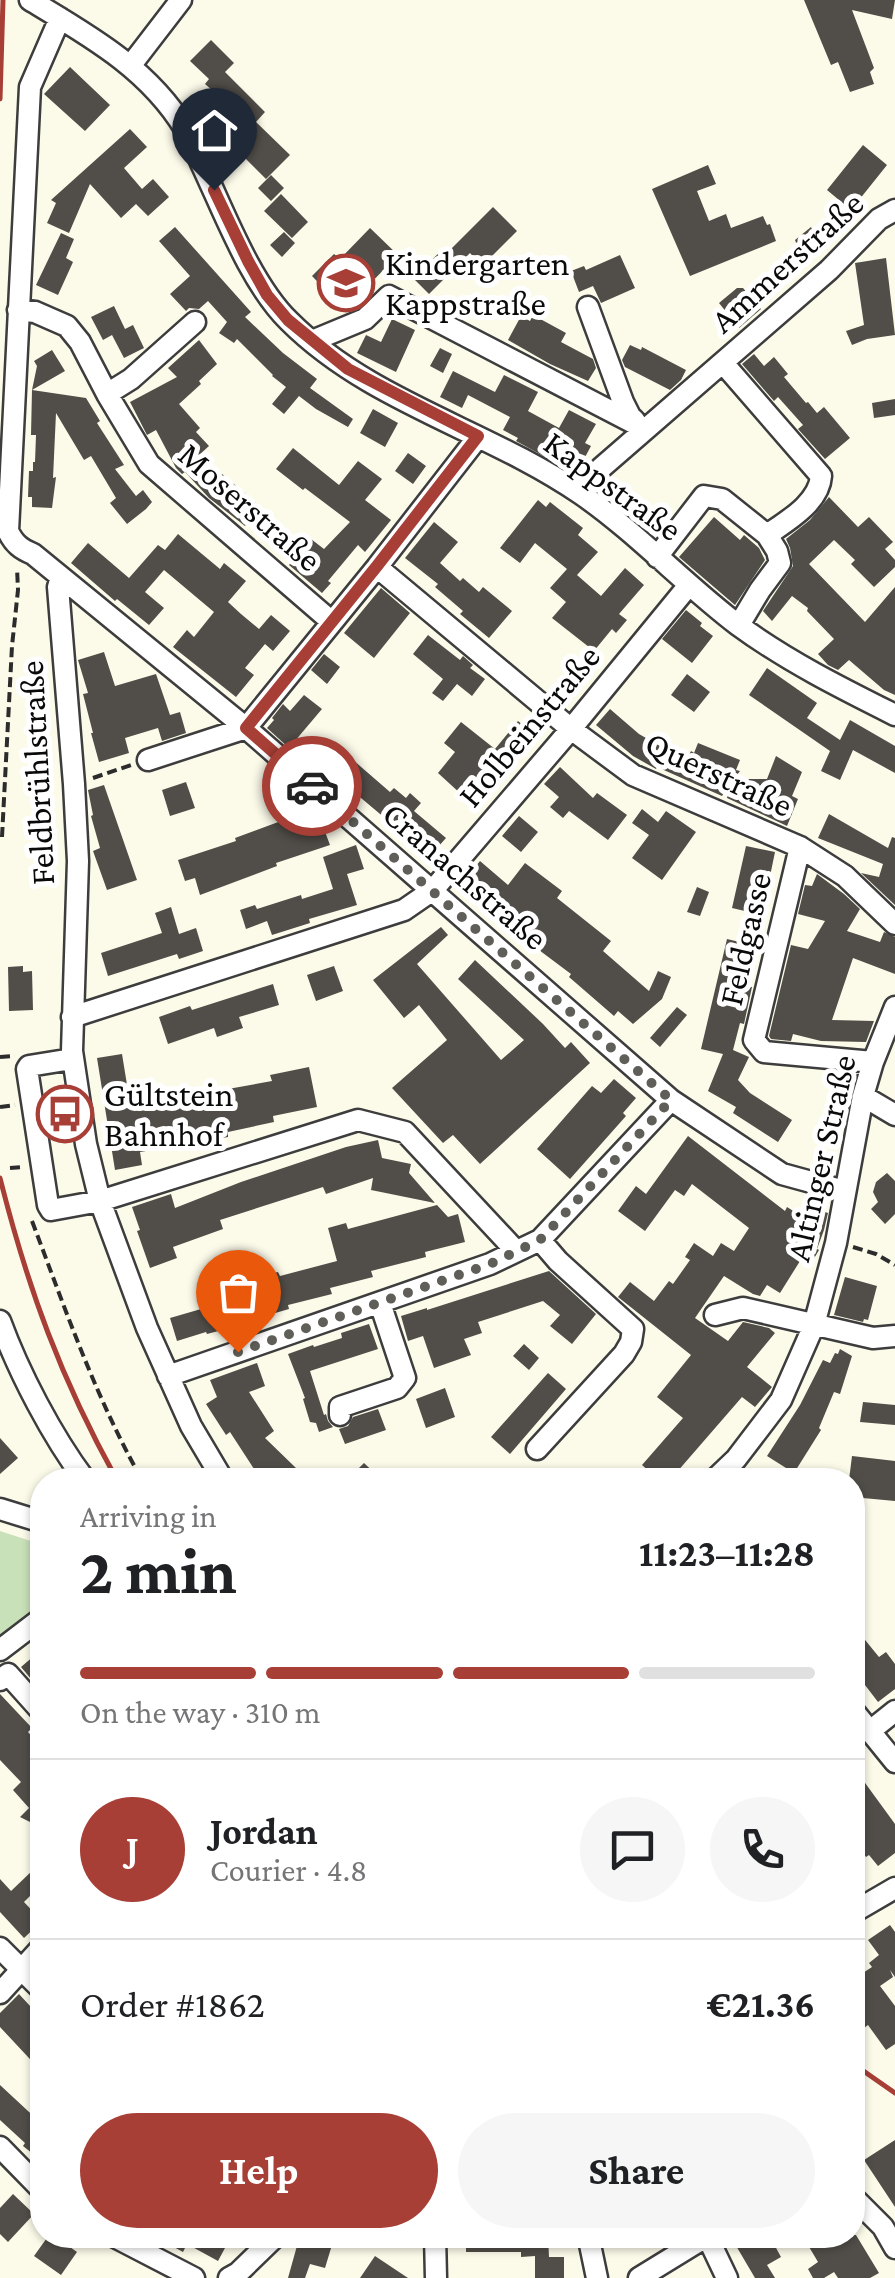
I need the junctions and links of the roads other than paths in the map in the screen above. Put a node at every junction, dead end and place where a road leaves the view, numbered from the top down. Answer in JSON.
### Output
{"nodes":[{"id":1,"x":30,"y":0,"type":"edge"},
{"id":2,"x":181,"y":0,"type":"edge"},
{"id":3,"x":60,"y":18,"type":"junction"},
{"id":4,"x":131,"y":65,"type":"junction"},
{"id":5,"x":895,"y":210,"type":"edge"},
{"id":6,"x":588,"y":308,"type":"dead end"},
{"id":7,"x":18,"y":310,"type":"junction"},
{"id":8,"x":194,"y":322,"type":"dead end"},
{"id":9,"x":312,"y":342,"type":"junction"},
{"id":10,"x":724,"y":363,"type":"junction"},
{"id":11,"x":107,"y":394,"type":"junction"},
{"id":12,"x":644,"y":429,"type":"junction"},
{"id":13,"x":478,"y":436,"type":"junction"},
{"id":14,"x":583,"y":495,"type":"junction"},
{"id":15,"x":767,"y":534,"type":"junction"},
{"id":16,"x":657,"y":557,"type":"junction"},
{"id":17,"x":377,"y":566,"type":"junction"},
{"id":18,"x":61,"y":577,"type":"junction"},
{"id":19,"x":689,"y":585,"type":"junction"},
{"id":20,"x":332,"y":622,"type":"junction"},
{"id":21,"x":738,"y":625,"type":"junction"},
{"id":22,"x":895,"y":715,"type":"edge"},
{"id":23,"x":246,"y":728,"type":"junction"},
{"id":24,"x":571,"y":728,"type":"junction"},
{"id":25,"x":148,"y":760,"type":"road end"},
{"id":26,"x":800,"y":847,"type":"junction"},
{"id":27,"x":433,"y":890,"type":"junction"},
{"id":28,"x":895,"y":924,"type":"edge"},
{"id":29,"x":895,"y":1007,"type":"edge"},
{"id":30,"x":72,"y":1018,"type":"junction"},
{"id":31,"x":72,"y":1059,"type":"junction"},
{"id":32,"x":873,"y":1062,"type":"junction"},
{"id":33,"x":863,"y":1096,"type":"junction"},
{"id":34,"x":671,"y":1100,"type":"junction"},
{"id":35,"x":895,"y":1115,"type":"edge"},
{"id":36,"x":844,"y":1191,"type":"junction"},
{"id":37,"x":100,"y":1202,"type":"junction"},
{"id":38,"x":540,"y":1240,"type":"junction"},
{"id":39,"x":516,"y":1251,"type":"junction"},
{"id":40,"x":380,"y":1303,"type":"junction"},
{"id":41,"x":715,"y":1314,"type":"dead end"},
{"id":42,"x":0,"y":1321,"type":"edge"},
{"id":43,"x":814,"y":1325,"type":"junction"},
{"id":44,"x":895,"y":1336,"type":"edge"},
{"id":45,"x":168,"y":1376,"type":"junction"},
{"id":46,"x":340,"y":1416,"type":"dead end"},
{"id":47,"x":537,"y":1448,"type":"dead end"},
{"id":48,"x":76,"y":1468,"type":"edge"},
{"id":49,"x":216,"y":1468,"type":"edge"},
{"id":50,"x":727,"y":1468,"type":"edge"},
{"id":51,"x":0,"y":1509,"type":"edge"},
{"id":52,"x":30,"y":1518,"type":"edge"},
{"id":53,"x":30,"y":1627,"type":"edge"},
{"id":54,"x":0,"y":1650,"type":"edge"},
{"id":55,"x":0,"y":1680,"type":"edge"},
{"id":56,"x":30,"y":1699,"type":"edge"},
{"id":57,"x":895,"y":1711,"type":"edge"},
{"id":58,"x":865,"y":1717,"type":"edge"},
{"id":59,"x":865,"y":1726,"type":"edge"},
{"id":60,"x":895,"y":1762,"type":"edge"},
{"id":61,"x":895,"y":1888,"type":"edge"},
{"id":62,"x":865,"y":1905,"type":"edge"},
{"id":63,"x":0,"y":1948,"type":"edge"},
{"id":64,"x":30,"y":1961,"type":"edge"},
{"id":65,"x":22,"y":1970,"type":"junction"},
{"id":66,"x":30,"y":1978,"type":"edge"},
{"id":67,"x":0,"y":1994,"type":"edge"},
{"id":68,"x":0,"y":2147,"type":"edge"},
{"id":69,"x":30,"y":2178,"type":"edge"},
{"id":70,"x":865,"y":2209,"type":"edge"},
{"id":71,"x":136,"y":2248,"type":"edge"},
{"id":72,"x":263,"y":2248,"type":"edge"},
{"id":73,"x":436,"y":2248,"type":"edge"},
{"id":74,"x":590,"y":2248,"type":"edge"},
{"id":75,"x":688,"y":2248,"type":"edge"},
{"id":76,"x":713,"y":2248,"type":"edge"},
{"id":77,"x":895,"y":2248,"type":"edge"},
{"id":78,"x":194,"y":2278,"type":"edge"},
{"id":79,"x":229,"y":2278,"type":"edge"},
{"id":80,"x":436,"y":2278,"type":"edge"},
{"id":81,"x":596,"y":2278,"type":"edge"},
{"id":82,"x":639,"y":2278,"type":"edge"},
{"id":83,"x":727,"y":2278,"type":"edge"}],
"edges":[{"from":1,"to":3,"type":"street","name":"Kappstraße"},
{"from":2,"to":4,"type":"street"},
{"from":3,"to":4,"type":"street","name":"Kappstraße"},
{"from":3,"to":7,"type":"street"},
{"from":4,"to":9,"type":"street","name":"Kappstraße"},
{"from":5,"to":10,"type":"street","name":"Ammerstraße"},
{"from":6,"to":12,"type":"street"},
{"from":7,"to":11,"type":"street","name":"Moserstraße"},
{"from":7,"to":18,"type":"street"},
{"from":8,"to":11,"type":"street"},
{"from":9,"to":12,"type":"street"},
{"from":9,"to":13,"type":"street","name":"Kappstraße"},
{"from":10,"to":12,"type":"street","name":"Ammerstraße"},
{"from":10,"to":15,"type":"street","name":"Ammerstraße"},
{"from":11,"to":20,"type":"street","name":"Moserstraße"},
{"from":12,"to":14,"type":"street","name":"Ammerstraße"},
{"from":13,"to":14,"type":"street","name":"Kappstraße"},
{"from":13,"to":17,"type":"street"},
{"from":14,"to":16,"type":"street","name":"Kappstraße"},
{"from":15,"to":16,"type":"street"},
{"from":15,"to":21,"type":"street"},
{"from":16,"to":19,"type":"street","name":"Kappstraße"},
{"from":17,"to":20,"type":"street"},
{"from":17,"to":24,"type":"street","name":"Querstraße"},
{"from":18,"to":23,"type":"street","name":"Cranachstraße"},
{"from":18,"to":30,"type":"street","name":"Feldbrühlstraße"},
{"from":19,"to":21,"type":"street","name":"Kappstraße"},
{"from":19,"to":24,"type":"street","name":"Holbeinstraße"},
{"from":20,"to":23,"type":"street"},
{"from":21,"to":22,"type":"street","name":"Kappstraße"},
{"from":23,"to":25,"type":"street"},
{"from":23,"to":27,"type":"street","name":"Cranachstraße"},
{"from":24,"to":26,"type":"street","name":"Querstraße"},
{"from":24,"to":27,"type":"street","name":"Holbeinstraße"},
{"from":26,"to":28,"type":"street","name":"Querstraße"},
{"from":26,"to":32,"type":"street","name":"Feldgasse"},
{"from":27,"to":30,"type":"street","name":"Holbeinstraße"},
{"from":27,"to":34,"type":"street","name":"Cranachstraße"},
{"from":29,"to":32,"type":"street","name":"Altinger Straße"},
{"from":30,"to":31,"type":"street","name":"Feldbrühlstraße"},
{"from":31,"to":37,"type":"street","name":"Feldbrühlstraße"},
{"from":31,"to":37,"type":"street"},
{"from":32,"to":33,"type":"street","name":"Altinger Straße"},
{"from":33,"to":35,"type":"street"},
{"from":33,"to":36,"type":"street","name":"Altinger Straße"},
{"from":34,"to":36,"type":"street","name":"Cranachstraße"},
{"from":34,"to":38,"type":"street"},
{"from":36,"to":43,"type":"street","name":"Altinger Straße"},
{"from":37,"to":39,"type":"street"},
{"from":37,"to":45,"type":"street","name":"Feldbrühlstraße"},
{"from":38,"to":39,"type":"street"},
{"from":38,"to":47,"type":"street"},
{"from":39,"to":40,"type":"street"},
{"from":40,"to":45,"type":"street"},
{"from":40,"to":46,"type":"street"},
{"from":41,"to":43,"type":"street"},
{"from":42,"to":48,"type":"street"},
{"from":43,"to":44,"type":"street"},
{"from":43,"to":50,"type":"street","name":"Altinger Straße"},
{"from":45,"to":49,"type":"street","name":"Feldbrühlstraße"},
{"from":51,"to":52,"type":"street"},
{"from":53,"to":54,"type":"street"},
{"from":55,"to":56,"type":"street"},
{"from":57,"to":58,"type":"street"},
{"from":59,"to":60,"type":"street"},
{"from":61,"to":62,"type":"street"},
{"from":63,"to":65,"type":"street"},
{"from":64,"to":65,"type":"street"},
{"from":65,"to":66,"type":"street"},
{"from":65,"to":67,"type":"street"},
{"from":68,"to":69,"type":"street"},
{"from":70,"to":77,"type":"street"},
{"from":71,"to":78,"type":"street"},
{"from":72,"to":79,"type":"street"},
{"from":73,"to":80,"type":"street"},
{"from":74,"to":81,"type":"street"},
{"from":75,"to":82,"type":"street"},
{"from":76,"to":83,"type":"street"}]}
